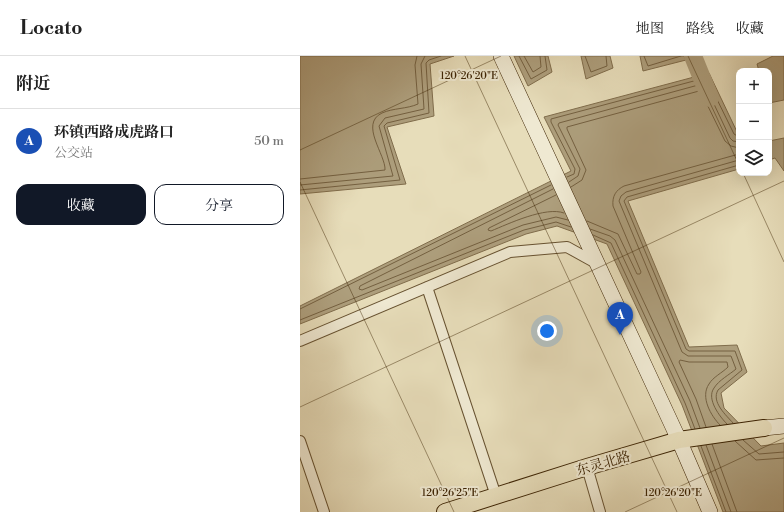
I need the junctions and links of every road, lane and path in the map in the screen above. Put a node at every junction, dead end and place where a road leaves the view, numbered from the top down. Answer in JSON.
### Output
{"nodes":[{"id":1,"x":501,"y":56,"type":"edge"},
{"id":2,"x":596,"y":263,"type":"junction"},
{"id":3,"x":427,"y":287,"type":"junction"},
{"id":4,"x":300,"y":342,"type":"edge"},
{"id":5,"x":784,"y":426,"type":"edge"},
{"id":6,"x":764,"y":428,"type":"joint"},
{"id":7,"x":300,"y":440,"type":"edge"},
{"id":8,"x":684,"y":440,"type":"junction"},
{"id":9,"x":587,"y":467,"type":"junction"},
{"id":10,"x":496,"y":496,"type":"junction"},
{"id":11,"x":324,"y":512,"type":"edge"},
{"id":12,"x":445,"y":512,"type":"edge"},
{"id":13,"x":600,"y":512,"type":"edge"},
{"id":14,"x":710,"y":512,"type":"edge"}],
"edges":[{"from":1,"to":2,"type":"street"},
{"from":2,"to":3,"type":"street"},
{"from":2,"to":8,"type":"street"},
{"from":3,"to":4,"type":"street"},
{"from":3,"to":10,"type":"street"},
{"from":5,"to":6,"type":"street"},
{"from":6,"to":8,"type":"main road","name":"东灵北路"},
{"from":7,"to":11,"type":"street"},
{"from":8,"to":9,"type":"main road","name":"东灵北路"},
{"from":8,"to":14,"type":"street"},
{"from":9,"to":10,"type":"main road","name":"东灵北路"},
{"from":9,"to":13,"type":"street"},
{"from":10,"to":12,"type":"main road","name":"东灵北路"}]}
